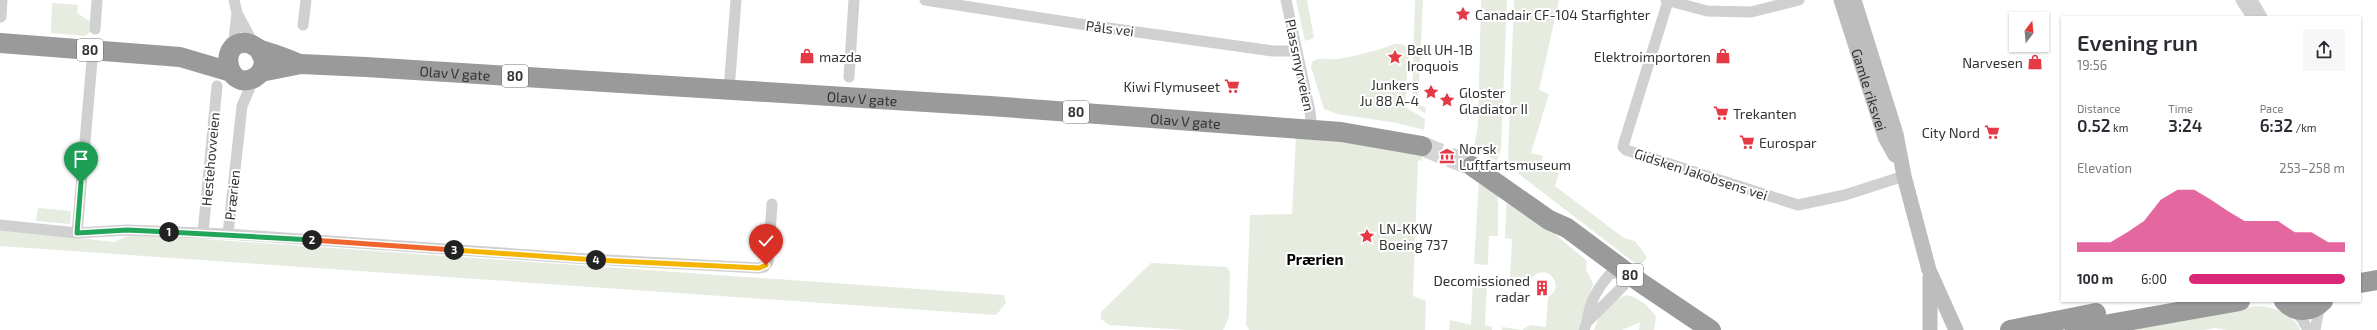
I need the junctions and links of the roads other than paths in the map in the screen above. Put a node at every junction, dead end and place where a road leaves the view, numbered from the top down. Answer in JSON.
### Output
{"nodes":[{"id":1,"x":2,"y":0,"type":"edge"},
{"id":2,"x":97,"y":0,"type":"edge"},
{"id":3,"x":234,"y":0,"type":"edge"},
{"id":4,"x":306,"y":0,"type":"edge"},
{"id":5,"x":736,"y":0,"type":"edge"},
{"id":6,"x":854,"y":0,"type":"edge"},
{"id":7,"x":924,"y":0,"type":"edge"},
{"id":8,"x":1286,"y":0,"type":"edge"},
{"id":9,"x":1667,"y":0,"type":"edge"},
{"id":10,"x":1795,"y":0,"type":"edge"},
{"id":11,"x":1841,"y":0,"type":"edge"},
{"id":12,"x":1854,"y":0,"type":"edge"},
{"id":13,"x":2241,"y":0,"type":"edge"},
{"id":14,"x":2252,"y":0,"type":"edge"},
{"id":15,"x":237,"y":13,"type":"junction"},
{"id":16,"x":2251,"y":16,"type":"edge"},
{"id":17,"x":2261,"y":16,"type":"edge"},
{"id":18,"x":1,"y":17,"type":"dead end"},
{"id":19,"x":303,"y":25,"type":"dead end"},
{"id":20,"x":95,"y":29,"type":"dead end"},
{"id":21,"x":0,"y":43,"type":"edge"},
{"id":22,"x":256,"y":47,"type":"junction"},
{"id":23,"x":232,"y":49,"type":"junction"},
{"id":24,"x":1297,"y":50,"type":"junction"},
{"id":25,"x":180,"y":57,"type":"junction"},
{"id":26,"x":92,"y":61,"type":"dead end"},
{"id":27,"x":301,"y":64,"type":"junction"},
{"id":28,"x":245,"y":74,"type":"junction"},
{"id":29,"x":849,"y":77,"type":"dead end"},
{"id":30,"x":217,"y":86,"type":"dead end"},
{"id":31,"x":729,"y":90,"type":"junction"},
{"id":32,"x":242,"y":106,"type":"junction"},
{"id":33,"x":1312,"y":130,"type":"junction"},
{"id":34,"x":1422,"y":146,"type":"tunnel mouth"},
{"id":35,"x":1472,"y":166,"type":"tunnel mouth"},
{"id":36,"x":1904,"y":176,"type":"junction"},
{"id":37,"x":772,"y":204,"type":"dead end"},
{"id":38,"x":0,"y":225,"type":"edge"},
{"id":39,"x":77,"y":233,"type":"junction"},
{"id":40,"x":203,"y":233,"type":"junction"},
{"id":41,"x":228,"y":234,"type":"junction"},
{"id":42,"x":2377,"y":268,"type":"edge"},
{"id":43,"x":1930,"y":270,"type":"junction"},
{"id":44,"x":2361,"y":270,"type":"edge"},
{"id":45,"x":1620,"y":277,"type":"junction"},
{"id":46,"x":2377,"y":280,"type":"edge"},
{"id":47,"x":2361,"y":283,"type":"edge"},
{"id":48,"x":2161,"y":302,"type":"edge"},
{"id":49,"x":2234,"y":302,"type":"edge"},
{"id":50,"x":2322,"y":302,"type":"edge"},
{"id":51,"x":2284,"y":303,"type":"edge"},
{"id":52,"x":1586,"y":325,"type":"edge"},
{"id":53,"x":1689,"y":330,"type":"edge"},
{"id":54,"x":1711,"y":330,"type":"edge"},
{"id":55,"x":1930,"y":330,"type":"edge"},
{"id":56,"x":1956,"y":330,"type":"edge"},
{"id":57,"x":2010,"y":330,"type":"edge"},
{"id":58,"x":2075,"y":330,"type":"edge"},
{"id":59,"x":2308,"y":330,"type":"edge"},
{"id":60,"x":2314,"y":330,"type":"edge"}],
"edges":[{"from":1,"to":18,"type":"street"},
{"from":2,"to":20,"type":"street"},
{"from":3,"to":15,"type":"street"},
{"from":4,"to":19,"type":"street"},
{"from":5,"to":31,"type":"street"},
{"from":6,"to":29,"type":"street"},
{"from":7,"to":24,"type":"street","name":"Påls vei"},
{"from":8,"to":24,"type":"street","name":"Plassmyrveien"},
{"from":9,"to":10,"type":"street"},
{"from":9,"to":36,"type":"street","name":"Gidsken Jakobsens vei"},
{"from":11,"to":36,"type":"street","name":"Gamle riksvei"},
{"from":12,"to":36,"type":"street","name":"Gamle riksvei"},
{"from":13,"to":16,"type":"street"},
{"from":14,"to":17,"type":"street"},
{"from":15,"to":22,"type":"street"},
{"from":15,"to":23,"type":"street"},
{"from":21,"to":25,"type":"highway","name":"Olav V gate","number":"80"},
{"from":22,"to":23,"type":"highway","number":"80"},
{"from":22,"to":27,"type":"highway","name":"Olav V gate","number":"80"},
{"from":22,"to":28,"type":"highway"},
{"from":23,"to":25,"type":"highway","name":"Olav V gate","number":"80"},
{"from":23,"to":28,"type":"highway"},
{"from":24,"to":33,"type":"street","name":"Plassmyrveien"},
{"from":25,"to":28,"type":"highway","name":"Olav V gate","number":"80"},
{"from":26,"to":39,"type":"street"},
{"from":27,"to":28,"type":"highway","name":"Olav V gate","number":"80"},
{"from":27,"to":31,"type":"highway","name":"Olav V gate","number":"80"},
{"from":28,"to":32,"type":"street","name":"Prærien"},
{"from":28,"to":32,"type":"street","name":"Prærien"},
{"from":30,"to":40,"type":"street","name":"Hestehovveien"},
{"from":31,"to":33,"type":"highway","name":"Olav V gate","number":"80"},
{"from":32,"to":41,"type":"street","name":"Prærien"},
{"from":33,"to":34,"type":"highway","name":"Olav V gate","number":"80"},
{"from":35,"to":45,"type":"highway","number":"80"},
{"from":36,"to":43,"type":"street","name":"Gamle riksvei"},
{"from":37,"to":41,"type":"street","name":"Prærien"},
{"from":38,"to":39,"type":"street"},
{"from":39,"to":40,"type":"street"},
{"from":40,"to":41,"type":"street"},
{"from":42,"to":44,"type":"highway"},
{"from":43,"to":55,"type":"street","name":"Gamle riksvei"},
{"from":43,"to":56,"type":"street","name":"Gamle riksvei"},
{"from":45,"to":52,"type":"street"},
{"from":45,"to":52,"type":"street"},
{"from":45,"to":53,"type":"highway","number":"80"},
{"from":45,"to":54,"type":"highway","number":"80"},
{"from":46,"to":47,"type":"highway"},
{"from":48,"to":57,"type":"highway"},
{"from":49,"to":58,"type":"highway"},
{"from":50,"to":51,"type":"highway"},
{"from":50,"to":60,"type":"street"},
{"from":51,"to":59,"type":"street"}]}
